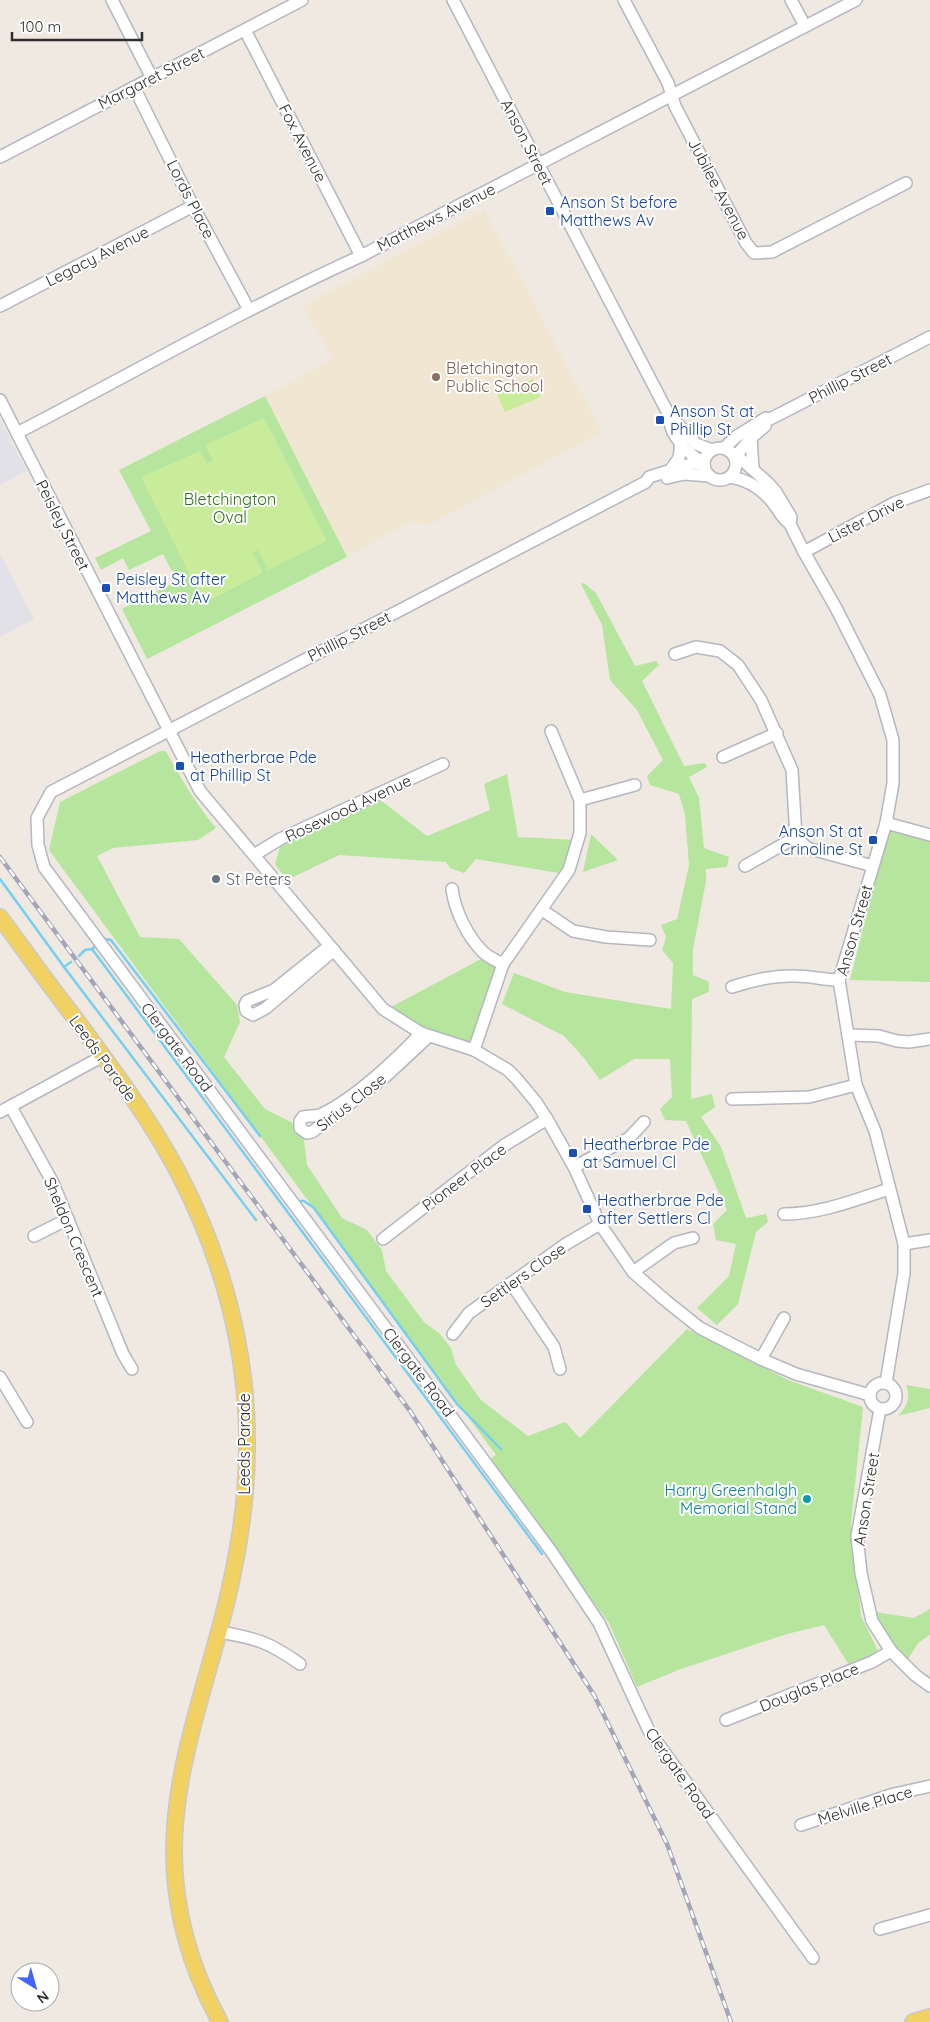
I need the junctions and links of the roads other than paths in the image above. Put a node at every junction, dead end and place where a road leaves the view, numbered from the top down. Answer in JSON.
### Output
{"nodes":[{"id":1,"x":112,"y":0,"type":"edge"},
{"id":2,"x":302,"y":0,"type":"edge"},
{"id":3,"x":453,"y":0,"type":"edge"},
{"id":4,"x":624,"y":0,"type":"edge"},
{"id":5,"x":791,"y":0,"type":"edge"},
{"id":6,"x":856,"y":0,"type":"edge"},
{"id":7,"x":805,"y":26,"type":"junction"},
{"id":8,"x":244,"y":30,"type":"junction"},
{"id":9,"x":152,"y":78,"type":"junction"},
{"id":10,"x":134,"y":87,"type":"junction"},
{"id":11,"x":672,"y":95,"type":"junction"},
{"id":12,"x":0,"y":157,"type":"edge"},
{"id":13,"x":538,"y":164,"type":"junction"},
{"id":14,"x":906,"y":184,"type":"dead end"},
{"id":15,"x":193,"y":206,"type":"junction"},
{"id":16,"x":361,"y":256,"type":"junction"},
{"id":17,"x":0,"y":306,"type":"edge"},
{"id":18,"x":249,"y":310,"type":"junction"},
{"id":19,"x":930,"y":337,"type":"edge"},
{"id":20,"x":0,"y":400,"type":"edge"},
{"id":21,"x":670,"y":417,"type":"junction"},
{"id":22,"x":770,"y":419,"type":"junction"},
{"id":23,"x":16,"y":433,"type":"junction"},
{"id":24,"x":750,"y":438,"type":"junction"},
{"id":25,"x":681,"y":444,"type":"junction"},
{"id":26,"x":724,"y":448,"type":"junction"},
{"id":27,"x":712,"y":450,"type":"junction"},
{"id":28,"x":735,"y":459,"type":"junction"},
{"id":29,"x":704,"y":464,"type":"junction"},
{"id":30,"x":672,"y":469,"type":"junction"},
{"id":31,"x":753,"y":469,"type":"junction"},
{"id":32,"x":710,"y":476,"type":"junction"},
{"id":33,"x":730,"y":477,"type":"junction"},
{"id":34,"x":646,"y":482,"type":"junction"},
{"id":35,"x":930,"y":490,"type":"edge"},
{"id":36,"x":790,"y":524,"type":"junction"},
{"id":37,"x":804,"y":552,"type":"junction"},
{"id":38,"x":675,"y":654,"type":"dead end"},
{"id":39,"x":169,"y":730,"type":"junction"},
{"id":40,"x":551,"y":731,"type":"dead end"},
{"id":41,"x":777,"y":733,"type":"junction"},
{"id":42,"x":723,"y":757,"type":"dead end"},
{"id":43,"x":442,"y":764,"type":"dead end"},
{"id":44,"x":635,"y":786,"type":"dead end"},
{"id":45,"x":51,"y":792,"type":"joint"},
{"id":46,"x":580,"y":800,"type":"junction"},
{"id":47,"x":886,"y":823,"type":"junction"},
{"id":48,"x":930,"y":835,"type":"edge"},
{"id":49,"x":796,"y":837,"type":"junction"},
{"id":50,"x":254,"y":855,"type":"junction"},
{"id":51,"x":745,"y":866,"type":"dead end"},
{"id":52,"x":873,"y":866,"type":"junction"},
{"id":53,"x":452,"y":889,"type":"dead end"},
{"id":54,"x":542,"y":910,"type":"junction"},
{"id":55,"x":0,"y":917,"type":"edge"},
{"id":56,"x":650,"y":940,"type":"dead end"},
{"id":57,"x":332,"y":948,"type":"junction"},
{"id":58,"x":503,"y":964,"type":"junction"},
{"id":59,"x":839,"y":980,"type":"junction"},
{"id":60,"x":732,"y":987,"type":"dead end"},
{"id":61,"x":425,"y":1035,"type":"junction"},
{"id":62,"x":848,"y":1035,"type":"junction"},
{"id":63,"x":930,"y":1039,"type":"edge"},
{"id":64,"x":474,"y":1050,"type":"junction"},
{"id":65,"x":103,"y":1056,"type":"junction"},
{"id":66,"x":856,"y":1085,"type":"junction"},
{"id":67,"x":732,"y":1099,"type":"dead end"},
{"id":68,"x":11,"y":1107,"type":"junction"},
{"id":69,"x":0,"y":1112,"type":"edge"},
{"id":70,"x":547,"y":1119,"type":"junction"},
{"id":71,"x":644,"y":1122,"type":"dead end"},
{"id":72,"x":574,"y":1167,"type":"junction"},
{"id":73,"x":890,"y":1189,"type":"junction"},
{"id":74,"x":784,"y":1214,"type":"dead end"},
{"id":75,"x":68,"y":1219,"type":"junction"},
{"id":76,"x":600,"y":1224,"type":"junction"},
{"id":77,"x":34,"y":1236,"type":"dead end"},
{"id":78,"x":693,"y":1238,"type":"dead end"},
{"id":79,"x":383,"y":1239,"type":"dead end"},
{"id":80,"x":930,"y":1240,"type":"edge"},
{"id":81,"x":904,"y":1244,"type":"junction"},
{"id":82,"x":633,"y":1272,"type":"junction"},
{"id":83,"x":511,"y":1283,"type":"junction"},
{"id":84,"x":784,"y":1318,"type":"dead end"},
{"id":85,"x":453,"y":1334,"type":"dead end"},
{"id":86,"x":761,"y":1359,"type":"junction"},
{"id":87,"x":132,"y":1369,"type":"dead end"},
{"id":88,"x":560,"y":1369,"type":"dead end"},
{"id":89,"x":0,"y":1378,"type":"edge"},
{"id":90,"x":886,"y":1383,"type":"junction"},
{"id":91,"x":870,"y":1395,"type":"junction"},
{"id":92,"x":880,"y":1409,"type":"junction"},
{"id":93,"x":27,"y":1422,"type":"dead end"},
{"id":94,"x":219,"y":1632,"type":"junction"},
{"id":95,"x":891,"y":1651,"type":"junction"},
{"id":96,"x":300,"y":1664,"type":"dead end"},
{"id":97,"x":930,"y":1686,"type":"edge"},
{"id":98,"x":726,"y":1720,"type":"dead end"},
{"id":99,"x":930,"y":1786,"type":"edge"},
{"id":100,"x":801,"y":1825,"type":"dead end"},
{"id":101,"x":930,"y":1915,"type":"edge"},
{"id":102,"x":880,"y":1929,"type":"dead end"},
{"id":103,"x":813,"y":1958,"type":"dead end"},
{"id":104,"x":220,"y":2022,"type":"edge"}],
"edges":[{"from":1,"to":9,"type":"street"},
{"from":2,"to":8,"type":"street","name":"Margaret Street"},
{"from":3,"to":13,"type":"street","name":"Anson Street"},
{"from":4,"to":11,"type":"street","name":"Jubilee Avenue"},
{"from":5,"to":7,"type":"street"},
{"from":6,"to":7,"type":"street","name":"Matthews Avenue"},
{"from":7,"to":11,"type":"street","name":"Matthews Avenue"},
{"from":8,"to":9,"type":"street","name":"Margaret Street"},
{"from":8,"to":16,"type":"street","name":"Fox Avenue"},
{"from":9,"to":10,"type":"street","name":"Margaret Street"},
{"from":10,"to":12,"type":"street","name":"Margaret Street"},
{"from":10,"to":15,"type":"street","name":"Lords Place"},
{"from":11,"to":13,"type":"street","name":"Matthews Avenue"},
{"from":11,"to":14,"type":"street","name":"Jubilee Avenue"},
{"from":13,"to":16,"type":"street","name":"Matthews Avenue"},
{"from":13,"to":21,"type":"street","name":"Anson Street"},
{"from":15,"to":17,"type":"street","name":"Legacy Avenue"},
{"from":15,"to":18,"type":"street","name":"Lords Place"},
{"from":16,"to":18,"type":"street","name":"Matthews Avenue"},
{"from":18,"to":23,"type":"street","name":"Matthews Avenue"},
{"from":19,"to":22,"type":"street","name":"Phillip Street"},
{"from":20,"to":23,"type":"street","name":"Peisley Street"},
{"from":21,"to":25,"type":"street","name":"Anson Street"},
{"from":21,"to":27,"type":"street","name":"Anson Street"},
{"from":22,"to":24,"type":"street","name":"Phillip Street"},
{"from":22,"to":26,"type":"street","name":"Phillip Street"},
{"from":23,"to":39,"type":"street","name":"Peisley Street"},
{"from":24,"to":28,"type":"street","name":"Phillip Street"},
{"from":24,"to":31,"type":"street"},
{"from":25,"to":29,"type":"street","name":"Anson Street"},
{"from":25,"to":30,"type":"street"},
{"from":26,"to":27,"type":"street"},
{"from":26,"to":28,"type":"street"},
{"from":27,"to":29,"type":"street"},
{"from":28,"to":31,"type":"street","name":"Anson Street"},
{"from":28,"to":33,"type":"street"},
{"from":29,"to":30,"type":"street","name":"Phillip Street"},
{"from":29,"to":32,"type":"street"},
{"from":30,"to":34,"type":"street","name":"Phillip Street"},
{"from":31,"to":36,"type":"street","name":"Anson Street"},
{"from":32,"to":33,"type":"street"},
{"from":32,"to":34,"type":"street","name":"Phillip Street"},
{"from":33,"to":36,"type":"street","name":"Anson Street"},
{"from":34,"to":39,"type":"street","name":"Phillip Street"},
{"from":35,"to":37,"type":"street","name":"Lister Drive"},
{"from":36,"to":37,"type":"street","name":"Anson Street"},
{"from":37,"to":47,"type":"street","name":"Anson Street"},
{"from":38,"to":41,"type":"street"},
{"from":39,"to":45,"type":"street","name":"Phillip Street"},
{"from":39,"to":50,"type":"street","name":"Peisley Street"},
{"from":40,"to":46,"type":"street"},
{"from":41,"to":42,"type":"street"},
{"from":41,"to":49,"type":"street"},
{"from":43,"to":50,"type":"street","name":"Rosewood Avenue"},
{"from":44,"to":46,"type":"street"},
{"from":45,"to":103,"type":"street","name":"Clergate Road"},
{"from":46,"to":54,"type":"street"},
{"from":47,"to":48,"type":"street"},
{"from":47,"to":52,"type":"street","name":"Anson Street"},
{"from":49,"to":51,"type":"street"},
{"from":49,"to":52,"type":"street"},
{"from":50,"to":57,"type":"street","name":"Peisley Street"},
{"from":52,"to":59,"type":"street","name":"Anson Street"},
{"from":53,"to":58,"type":"street"},
{"from":54,"to":56,"type":"street"},
{"from":54,"to":58,"type":"street"},
{"from":55,"to":65,"type":"main road","name":"Leeds Parade"},
{"from":57,"to":57,"type":"street"},
{"from":57,"to":61,"type":"street","name":"Peisley Street"},
{"from":58,"to":64,"type":"street"},
{"from":59,"to":60,"type":"street"},
{"from":59,"to":62,"type":"street","name":"Anson Street"},
{"from":61,"to":61,"type":"street","name":"Sirius Close"},
{"from":61,"to":64,"type":"street","name":"Peisley Street"},
{"from":62,"to":63,"type":"street"},
{"from":62,"to":66,"type":"street","name":"Anson Street"},
{"from":64,"to":70,"type":"street","name":"Peisley Street"},
{"from":65,"to":68,"type":"street"},
{"from":65,"to":94,"type":"main road","name":"Leeds Parade"},
{"from":66,"to":67,"type":"street"},
{"from":66,"to":73,"type":"street","name":"Anson Street"},
{"from":68,"to":69,"type":"street"},
{"from":68,"to":75,"type":"street","name":"Sheldon Crescent"},
{"from":70,"to":72,"type":"street","name":"Peisley Street"},
{"from":70,"to":79,"type":"street","name":"Pioneer Place"},
{"from":71,"to":72,"type":"street"},
{"from":72,"to":76,"type":"street","name":"Peisley Street"},
{"from":73,"to":74,"type":"street"},
{"from":73,"to":81,"type":"street","name":"Anson Street"},
{"from":75,"to":77,"type":"street"},
{"from":75,"to":87,"type":"street","name":"Sheldon Crescent"},
{"from":76,"to":82,"type":"street","name":"Peisley Street"},
{"from":76,"to":83,"type":"street","name":"Settlers Close"},
{"from":78,"to":82,"type":"street"},
{"from":80,"to":81,"type":"street"},
{"from":81,"to":90,"type":"street","name":"Anson Street"},
{"from":82,"to":86,"type":"street","name":"Peisley Street"},
{"from":83,"to":85,"type":"street","name":"Settlers Close"},
{"from":83,"to":88,"type":"street"},
{"from":84,"to":86,"type":"street"},
{"from":86,"to":91,"type":"street","name":"Peisley Street"},
{"from":89,"to":93,"type":"street"},
{"from":90,"to":91,"type":"street"},
{"from":90,"to":92,"type":"street"},
{"from":91,"to":92,"type":"street"},
{"from":92,"to":95,"type":"street","name":"Anson Street"},
{"from":94,"to":96,"type":"street"},
{"from":94,"to":104,"type":"main road","name":"Leeds Parade"},
{"from":95,"to":97,"type":"street","name":"Anson Street"},
{"from":95,"to":98,"type":"street","name":"Douglas Place"},
{"from":99,"to":100,"type":"street","name":"Melville Place"},
{"from":101,"to":102,"type":"street"}]}
